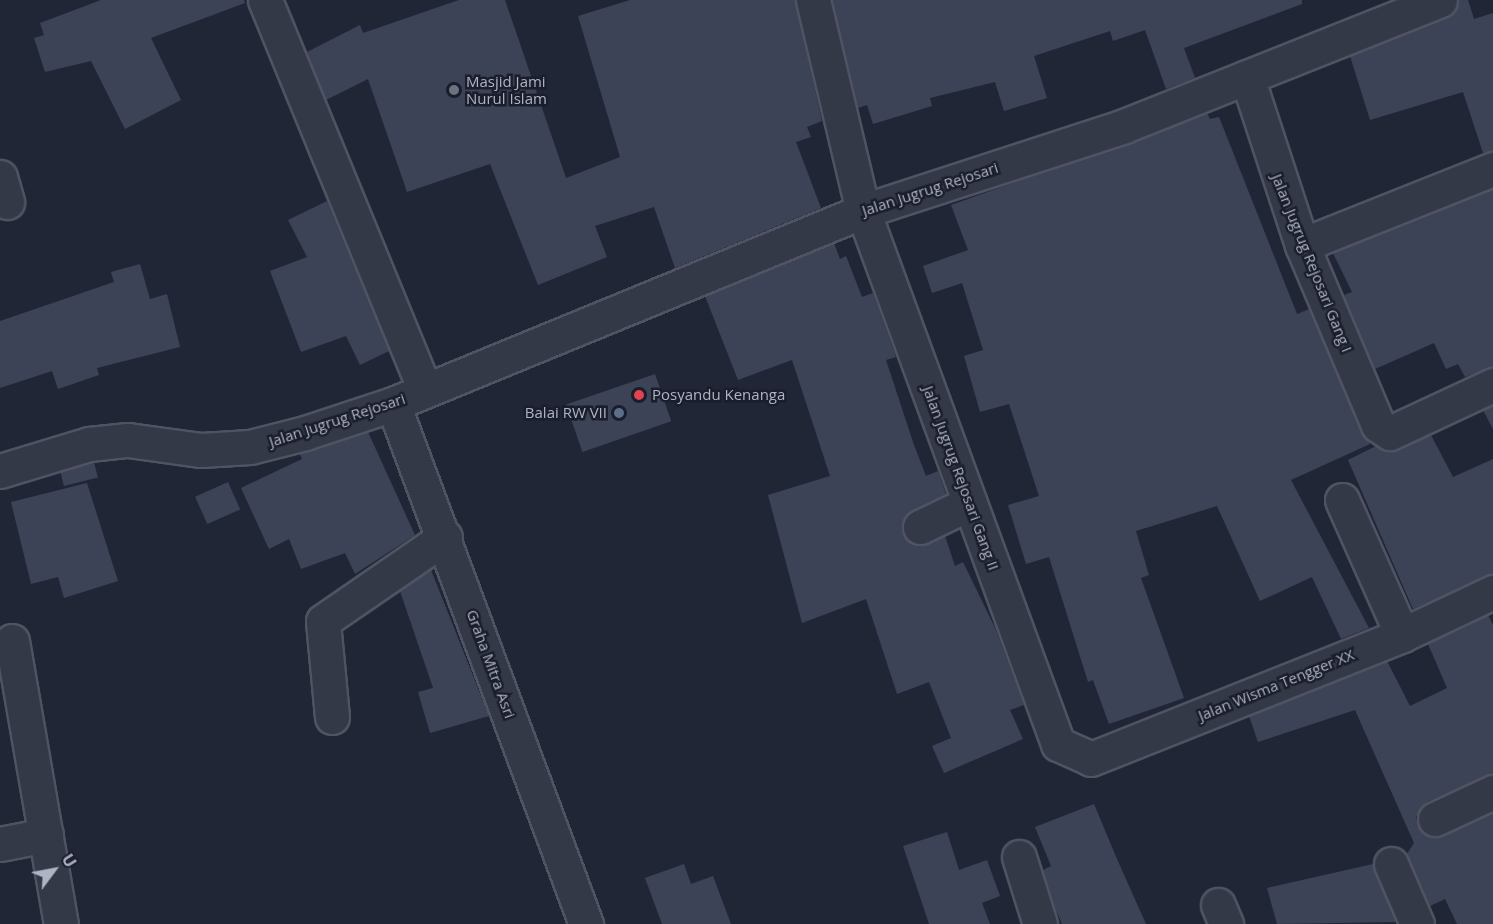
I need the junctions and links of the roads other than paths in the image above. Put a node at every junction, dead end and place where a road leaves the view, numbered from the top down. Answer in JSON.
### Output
{"nodes":[{"id":1,"x":265,"y":0,"type":"edge"},
{"id":2,"x":813,"y":0,"type":"edge"},
{"id":3,"x":1432,"y":2,"type":"edge"},
{"id":4,"x":1247,"y":77,"type":"junction"},
{"id":5,"x":1493,"y":169,"type":"edge"},
{"id":6,"x":863,"y":211,"type":"junction"},
{"id":7,"x":1302,"y":245,"type":"junction"},
{"id":8,"x":1493,"y":385,"type":"edge"},
{"id":9,"x":425,"y":390,"type":"junction"},
{"id":10,"x":393,"y":404,"type":"junction"},
{"id":11,"x":0,"y":471,"type":"edge"},
{"id":12,"x":1342,"y":500,"type":"dead end"},
{"id":13,"x":970,"y":503,"type":"junction"},
{"id":14,"x":920,"y":527,"type":"dead end"},
{"id":15,"x":445,"y":537,"type":"junction"},
{"id":16,"x":1493,"y":592,"type":"edge"},
{"id":17,"x":1402,"y":634,"type":"junction"},
{"id":18,"x":12,"y":641,"type":"dead end"},
{"id":19,"x":333,"y":717,"type":"dead end"},
{"id":20,"x":1058,"y":744,"type":"joint"},
{"id":21,"x":1493,"y":792,"type":"edge"},
{"id":22,"x":1435,"y":819,"type":"dead end"},
{"id":23,"x":46,"y":835,"type":"junction"},
{"id":24,"x":0,"y":844,"type":"edge"},
{"id":25,"x":1019,"y":857,"type":"dead end"},
{"id":26,"x":1391,"y":864,"type":"dead end"},
{"id":27,"x":62,"y":924,"type":"edge"},
{"id":28,"x":586,"y":924,"type":"edge"},
{"id":29,"x":1040,"y":924,"type":"edge"},
{"id":30,"x":1417,"y":924,"type":"edge"}],
"edges":[{"from":1,"to":9,"type":"street","name":"Jalan Jugrug Rejosari"},
{"from":2,"to":6,"type":"street","name":"Jalan Jugrug Rejosari Gang II"},
{"from":3,"to":4,"type":"street","name":"Jalan Jugrug Rejosari"},
{"from":4,"to":6,"type":"street","name":"Jalan Jugrug Rejosari"},
{"from":4,"to":7,"type":"street","name":"Jalan Jugrug Rejosari Gang I"},
{"from":5,"to":7,"type":"street"},
{"from":6,"to":9,"type":"street","name":"Jalan Jugrug Rejosari"},
{"from":6,"to":13,"type":"street","name":"Jalan Jugrug Rejosari Gang II"},
{"from":7,"to":8,"type":"street","name":"Jalan Jugrug Rejosari Gang I"},
{"from":9,"to":10,"type":"street","name":"Jalan Jugrug Rejosari"},
{"from":10,"to":11,"type":"street","name":"Jalan Jugrug Rejosari"},
{"from":10,"to":15,"type":"street","name":"Graha Mitra Asri"},
{"from":12,"to":17,"type":"street"},
{"from":13,"to":14,"type":"street"},
{"from":13,"to":20,"type":"street","name":"Jalan Jugrug Rejosari Gang II"},
{"from":15,"to":19,"type":"street"},
{"from":15,"to":28,"type":"street","name":"Graha Mitra Asri"},
{"from":16,"to":17,"type":"street","name":"Jalan Wisma Tengger XX"},
{"from":17,"to":20,"type":"street","name":"Jalan Wisma Tengger XX"},
{"from":18,"to":23,"type":"street"},
{"from":21,"to":22,"type":"street"},
{"from":23,"to":24,"type":"street"},
{"from":23,"to":27,"type":"street"},
{"from":25,"to":29,"type":"street"},
{"from":26,"to":30,"type":"street"}]}
